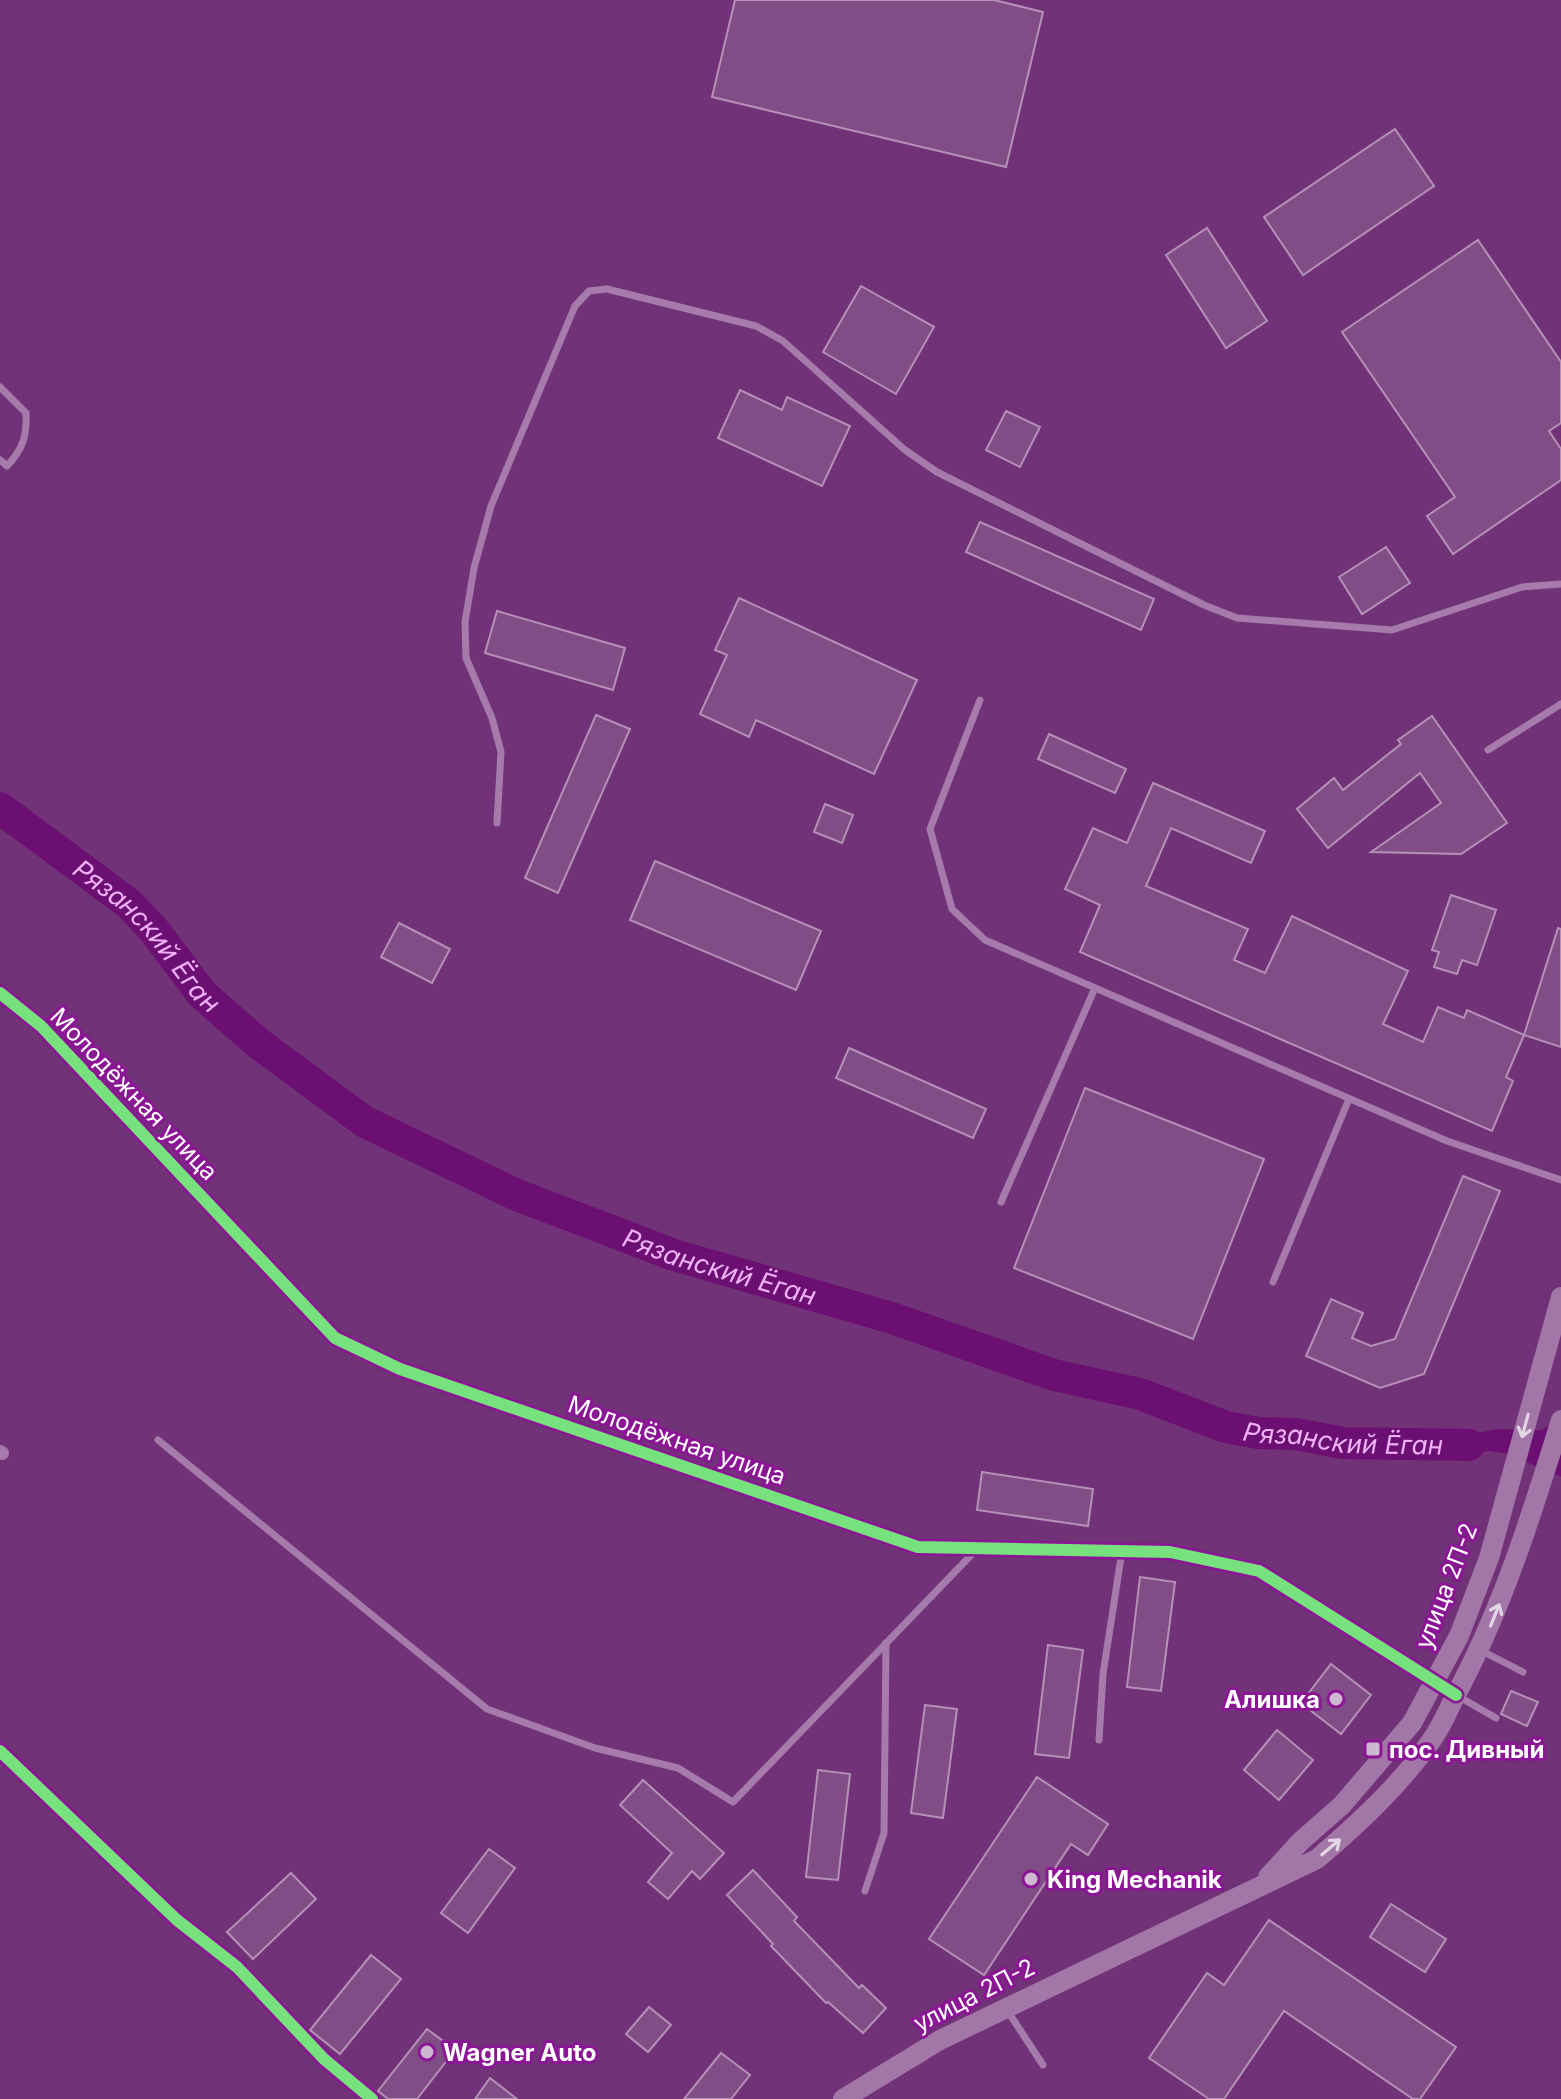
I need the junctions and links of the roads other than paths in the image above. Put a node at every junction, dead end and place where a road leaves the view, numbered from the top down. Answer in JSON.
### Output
{"nodes":[{"id":1,"x":0,"y":387,"type":"edge"},
{"id":2,"x":0,"y":460,"type":"edge"},
{"id":3,"x":1561,"y":584,"type":"edge"},
{"id":4,"x":980,"y":700,"type":"dead end"},
{"id":5,"x":1561,"y":704,"type":"edge"},
{"id":6,"x":1488,"y":750,"type":"dead end"},
{"id":7,"x":497,"y":823,"type":"dead end"},
{"id":8,"x":1095,"y":988,"type":"junction"},
{"id":9,"x":0,"y":993,"type":"edge"},
{"id":10,"x":1349,"y":1099,"type":"junction"},
{"id":11,"x":1561,"y":1180,"type":"edge"},
{"id":12,"x":1001,"y":1202,"type":"dead end"},
{"id":13,"x":1273,"y":1282,"type":"dead end"},
{"id":14,"x":1561,"y":1297,"type":"edge"},
{"id":15,"x":1561,"y":1420,"type":"edge"},
{"id":16,"x":158,"y":1440,"type":"dead end"},
{"id":17,"x":978,"y":1548,"type":"junction"},
{"id":18,"x":1122,"y":1551,"type":"junction"},
{"id":19,"x":886,"y":1643,"type":"junction"},
{"id":20,"x":1479,"y":1650,"type":"junction"},
{"id":21,"x":1523,"y":1672,"type":"dead end"},
{"id":22,"x":1435,"y":1681,"type":"junction"},
{"id":23,"x":1456,"y":1695,"type":"junction"},
{"id":24,"x":1496,"y":1718,"type":"dead end"},
{"id":25,"x":1099,"y":1740,"type":"dead end"},
{"id":26,"x":0,"y":1751,"type":"edge"},
{"id":27,"x":1263,"y":1884,"type":"junction"},
{"id":28,"x":865,"y":1891,"type":"dead end"},
{"id":29,"x":1005,"y":2008,"type":"junction"},
{"id":30,"x":1043,"y":2065,"type":"dead end"},
{"id":31,"x":847,"y":2098,"type":"edge"},
{"id":32,"x":372,"y":2099,"type":"edge"}],
"edges":[{"from":1,"to":2,"type":"lane"},
{"from":3,"to":7,"type":"lane"},
{"from":4,"to":8,"type":"lane"},
{"from":5,"to":6,"type":"lane"},
{"from":8,"to":10,"type":"lane"},
{"from":8,"to":12,"type":"lane"},
{"from":9,"to":17,"type":"street","name":"Молодёжная улица"},
{"from":10,"to":11,"type":"lane"},
{"from":10,"to":13,"type":"lane"},
{"from":14,"to":22,"type":"main road","name":"улица 2П-2","one_way":true},
{"from":20,"to":15,"type":"main road","name":"улица 2П-2","one_way":true},
{"from":16,"to":19,"type":"lane"},
{"from":17,"to":18,"type":"street","name":"Молодёжная улица"},
{"from":17,"to":19,"type":"lane"},
{"from":18,"to":22,"type":"street","name":"Молодёжная улица"},
{"from":18,"to":25,"type":"lane"},
{"from":19,"to":28,"type":"lane"},
{"from":20,"to":21,"type":"lane"},
{"from":20,"to":23,"type":"main road","name":"улица 2П-2"},
{"from":22,"to":23,"type":"street","name":"Молодёжная улица"},
{"from":22,"to":27,"type":"main road","name":"улица 2П-2"},
{"from":23,"to":24,"type":"lane"},
{"from":27,"to":23,"type":"main road","name":"улица 2П-2","one_way":true},
{"from":26,"to":32,"type":"street"},
{"from":27,"to":29,"type":"main road","name":"улица 2П-2"},
{"from":29,"to":30,"type":"lane"},
{"from":29,"to":31,"type":"main road","name":"улица 2П-2"}]}
